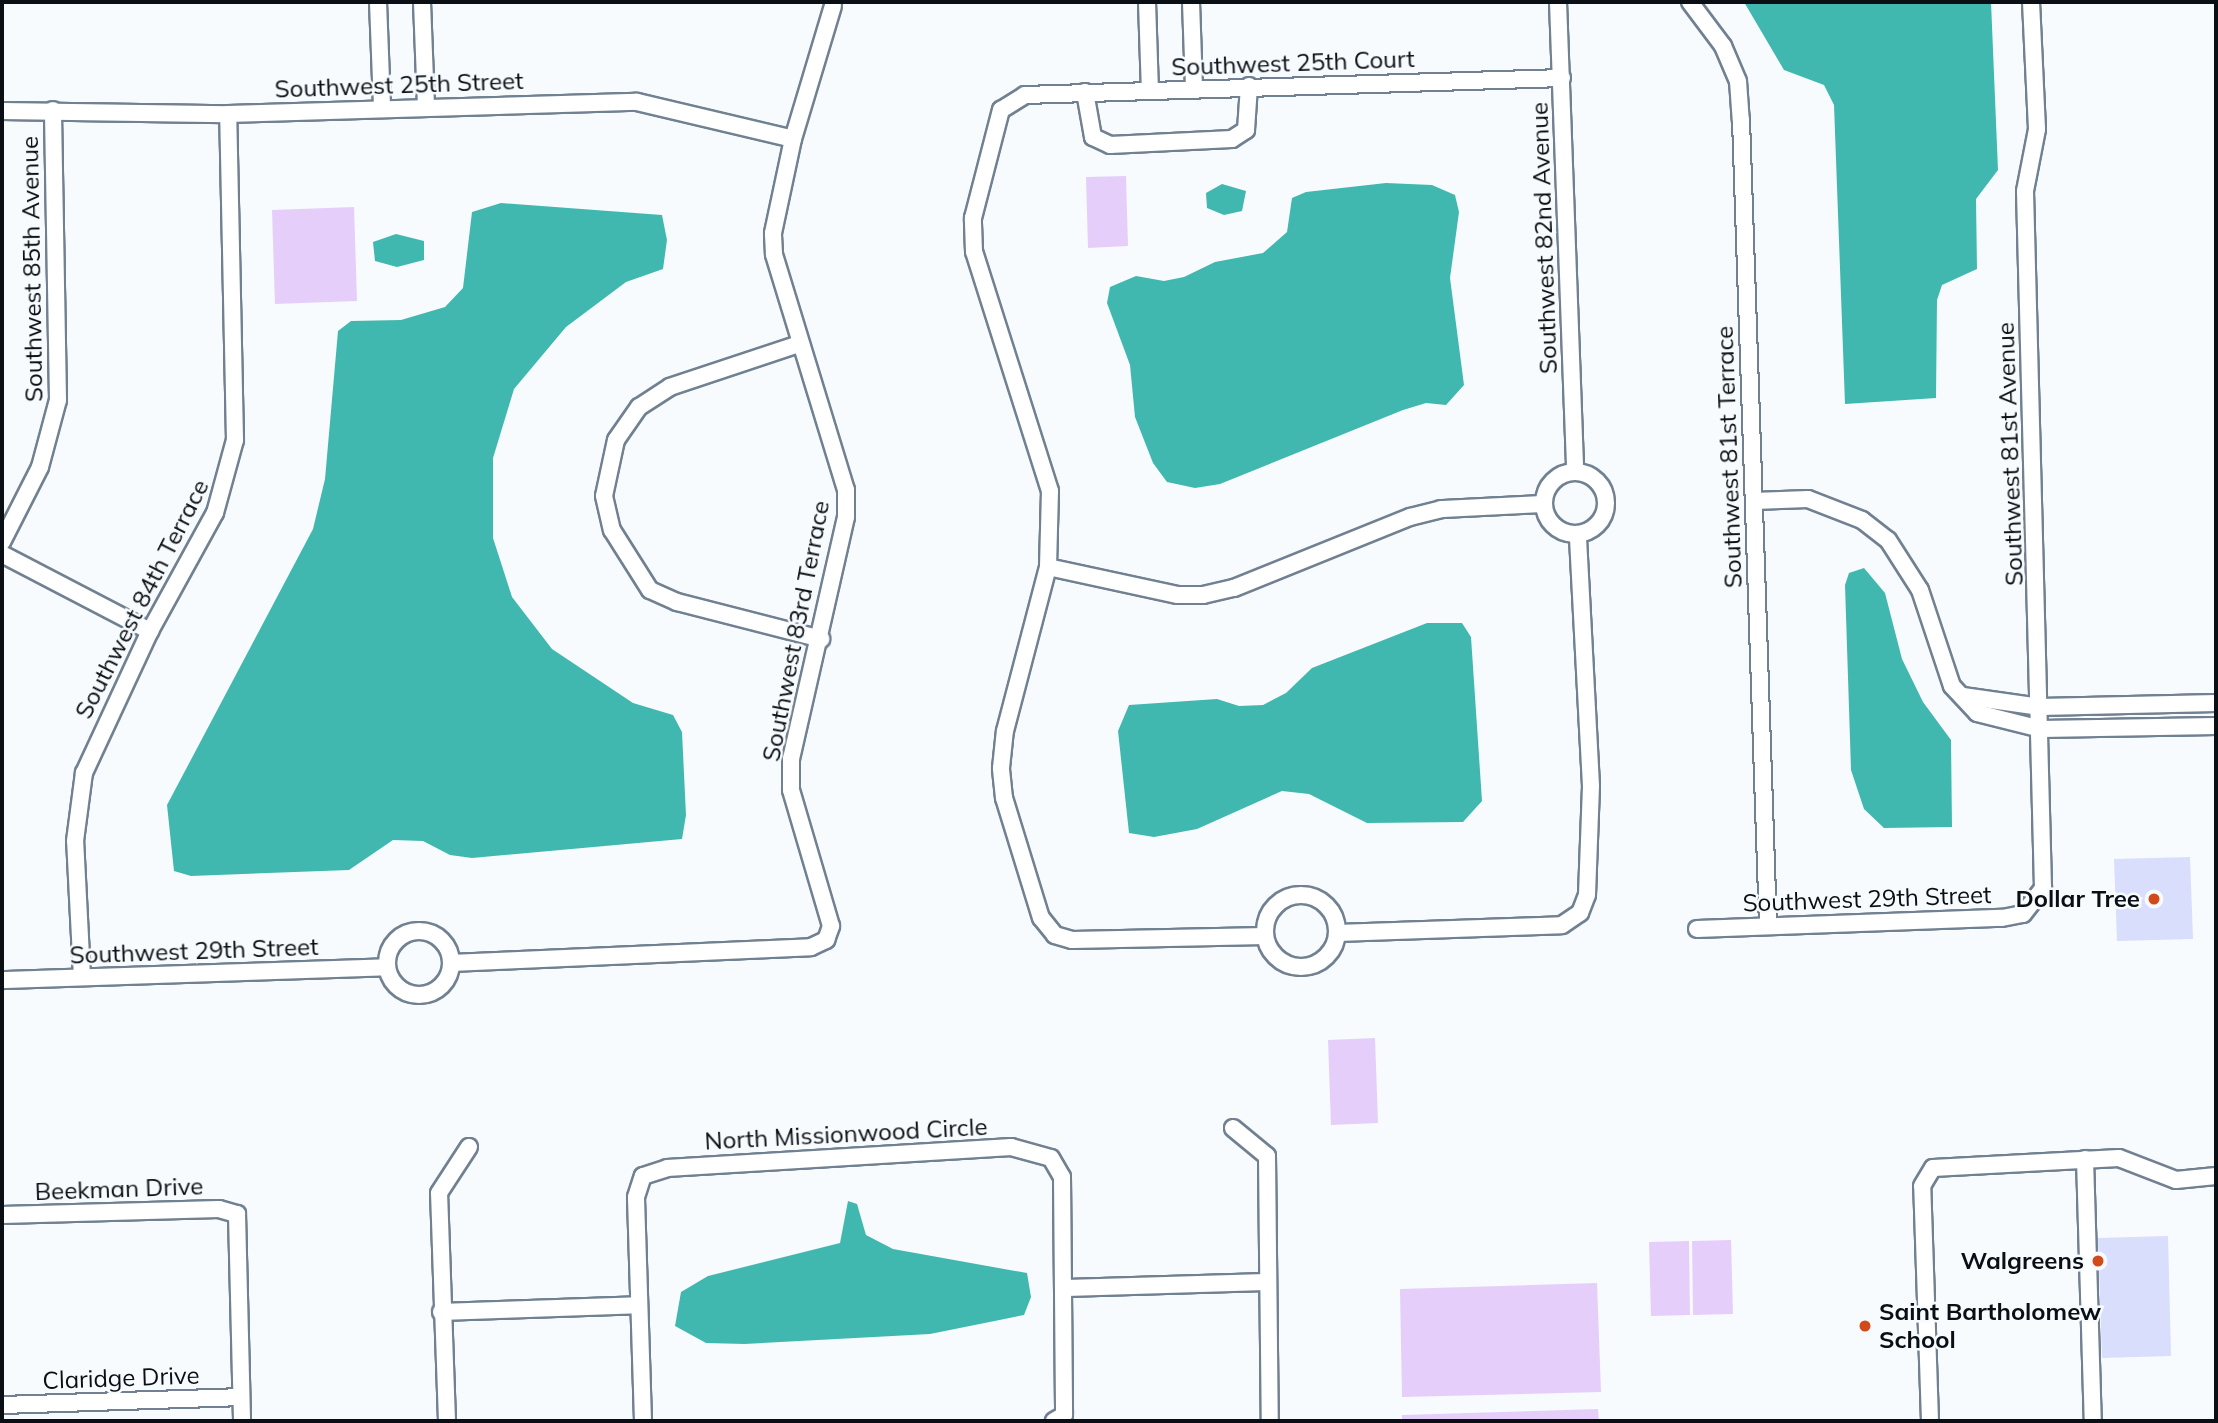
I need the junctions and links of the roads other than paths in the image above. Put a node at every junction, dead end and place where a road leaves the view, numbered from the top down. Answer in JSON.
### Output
{"nodes":[{"id":1,"x":378,"y":2,"type":"edge"},
{"id":2,"x":422,"y":2,"type":"edge"},
{"id":3,"x":1147,"y":2,"type":"edge"},
{"id":4,"x":1191,"y":2,"type":"edge"},
{"id":5,"x":1558,"y":2,"type":"edge"},
{"id":6,"x":1690,"y":2,"type":"edge"},
{"id":7,"x":2031,"y":2,"type":"edge"},
{"id":8,"x":833,"y":6,"type":"dead end"},
{"id":9,"x":1562,"y":78,"type":"junction"},
{"id":10,"x":1248,"y":86,"type":"junction"},
{"id":11,"x":1194,"y":89,"type":"junction"},
{"id":12,"x":1150,"y":91,"type":"junction"},
{"id":13,"x":1085,"y":92,"type":"junction"},
{"id":14,"x":426,"y":106,"type":"junction"},
{"id":15,"x":382,"y":108,"type":"junction"},
{"id":16,"x":53,"y":110,"type":"junction"},
{"id":17,"x":2,"y":111,"type":"edge"},
{"id":18,"x":228,"y":114,"type":"junction"},
{"id":19,"x":793,"y":139,"type":"junction"},
{"id":20,"x":799,"y":344,"type":"junction"},
{"id":21,"x":1575,"y":472,"type":"junction"},
{"id":22,"x":1754,"y":501,"type":"junction"},
{"id":23,"x":1544,"y":504,"type":"junction"},
{"id":24,"x":1578,"y":534,"type":"junction"},
{"id":25,"x":2,"y":542,"type":"edge"},
{"id":26,"x":2,"y":554,"type":"edge"},
{"id":27,"x":1048,"y":567,"type":"junction"},
{"id":28,"x":150,"y":631,"type":"junction"},
{"id":29,"x":821,"y":639,"type":"junction"},
{"id":30,"x":1963,"y":696,"type":"junction"},
{"id":31,"x":2216,"y":703,"type":"edge"},
{"id":32,"x":2040,"y":707,"type":"junction"},
{"id":33,"x":2216,"y":726,"type":"edge"},
{"id":34,"x":2040,"y":729,"type":"junction"},
{"id":35,"x":2034,"y":903,"type":"joint"},
{"id":36,"x":1768,"y":925,"type":"junction"},
{"id":37,"x":1697,"y":929,"type":"dead end"},
{"id":38,"x":1337,"y":933,"type":"junction"},
{"id":39,"x":1265,"y":936,"type":"junction"},
{"id":40,"x":451,"y":963,"type":"junction"},
{"id":41,"x":387,"y":967,"type":"junction"},
{"id":42,"x":82,"y":977,"type":"junction"},
{"id":43,"x":2,"y":980,"type":"edge"},
{"id":44,"x":1233,"y":1128,"type":"dead end"},
{"id":45,"x":469,"y":1147,"type":"dead end"},
{"id":46,"x":2085,"y":1159,"type":"junction"},
{"id":47,"x":2216,"y":1176,"type":"edge"},
{"id":48,"x":2,"y":1215,"type":"edge"},
{"id":49,"x":1266,"y":1282,"type":"junction"},
{"id":50,"x":1066,"y":1288,"type":"junction"},
{"id":51,"x":637,"y":1305,"type":"junction"},
{"id":52,"x":441,"y":1312,"type":"junction"},
{"id":53,"x":241,"y":1397,"type":"junction"},
{"id":54,"x":2,"y":1405,"type":"edge"},
{"id":55,"x":1059,"y":1418,"type":"edge"},
{"id":56,"x":242,"y":1421,"type":"edge"},
{"id":57,"x":447,"y":1421,"type":"edge"},
{"id":58,"x":643,"y":1421,"type":"edge"},
{"id":59,"x":1270,"y":1421,"type":"edge"},
{"id":60,"x":1930,"y":1421,"type":"edge"},
{"id":61,"x":2093,"y":1421,"type":"edge"}],
"edges":[{"from":1,"to":15,"type":"street"},
{"from":2,"to":14,"type":"street"},
{"from":3,"to":12,"type":"street"},
{"from":4,"to":11,"type":"street"},
{"from":5,"to":9,"type":"street","name":"Southwest 82nd Avenue"},
{"from":6,"to":22,"type":"street","name":"Southwest 81st Terrace"},
{"from":7,"to":32,"type":"street","name":"Southwest 81st Avenue"},
{"from":8,"to":19,"type":"street","name":"Southwest 83rd Terrace"},
{"from":9,"to":10,"type":"street","name":"Southwest 25th Court"},
{"from":9,"to":21,"type":"street","name":"Southwest 82nd Avenue"},
{"from":10,"to":11,"type":"street","name":"Southwest 25th Court"},
{"from":10,"to":13,"type":"street"},
{"from":11,"to":12,"type":"street","name":"Southwest 25th Court"},
{"from":12,"to":13,"type":"street","name":"Southwest 25th Court"},
{"from":13,"to":27,"type":"street","name":"Southwest 25th Court"},
{"from":14,"to":15,"type":"street","name":"Southwest 25th Street"},
{"from":14,"to":19,"type":"street","name":"Southwest 25th Street"},
{"from":15,"to":18,"type":"street","name":"Southwest 25th Street"},
{"from":16,"to":17,"type":"street","name":"Southwest 25th Street"},
{"from":16,"to":18,"type":"street","name":"Southwest 25th Street"},
{"from":16,"to":25,"type":"street","name":"Southwest 85th Avenue"},
{"from":18,"to":28,"type":"street","name":"Southwest 84th Terrace"},
{"from":19,"to":20,"type":"street","name":"Southwest 83rd Terrace"},
{"from":20,"to":29,"type":"street","name":"Southwest 83rd Terrace"},
{"from":20,"to":29,"type":"street"},
{"from":21,"to":23,"type":"street"},
{"from":21,"to":24,"type":"street"},
{"from":22,"to":30,"type":"street"},
{"from":22,"to":36,"type":"street","name":"Southwest 81st Terrace"},
{"from":23,"to":24,"type":"street"},
{"from":23,"to":27,"type":"street"},
{"from":24,"to":38,"type":"street"},
{"from":26,"to":28,"type":"street"},
{"from":27,"to":39,"type":"street"},
{"from":28,"to":42,"type":"street","name":"Southwest 84th Terrace"},
{"from":29,"to":40,"type":"street","name":"Southwest 83rd Terrace"},
{"from":30,"to":32,"type":"street"},
{"from":30,"to":34,"type":"street"},
{"from":31,"to":32,"type":"street"},
{"from":32,"to":34,"type":"street","name":"Southwest 81st Avenue"},
{"from":33,"to":34,"type":"street"},
{"from":34,"to":35,"type":"street","name":"Southwest 81st Avenue"},
{"from":35,"to":36,"type":"street","name":"Southwest 29th Street"},
{"from":36,"to":37,"type":"street","name":"Southwest 29th Street"},
{"from":38,"to":39,"type":"street"},
{"from":38,"to":39,"type":"street"},
{"from":40,"to":41,"type":"street"},
{"from":40,"to":41,"type":"street"},
{"from":41,"to":42,"type":"street","name":"Southwest 29th Street"},
{"from":42,"to":43,"type":"street","name":"Southwest 29th Street"},
{"from":44,"to":49,"type":"street"},
{"from":45,"to":52,"type":"street"},
{"from":46,"to":47,"type":"street"},
{"from":46,"to":60,"type":"street"},
{"from":46,"to":61,"type":"street"},
{"from":48,"to":53,"type":"street","name":"Beekman Drive"},
{"from":49,"to":50,"type":"street"},
{"from":49,"to":59,"type":"street"},
{"from":50,"to":51,"type":"street","name":"North Missionwood Circle"},
{"from":50,"to":55,"type":"street"},
{"from":51,"to":52,"type":"street"},
{"from":51,"to":58,"type":"street"},
{"from":52,"to":57,"type":"street"},
{"from":53,"to":54,"type":"street","name":"Claridge Drive"},
{"from":53,"to":56,"type":"street"}]}
